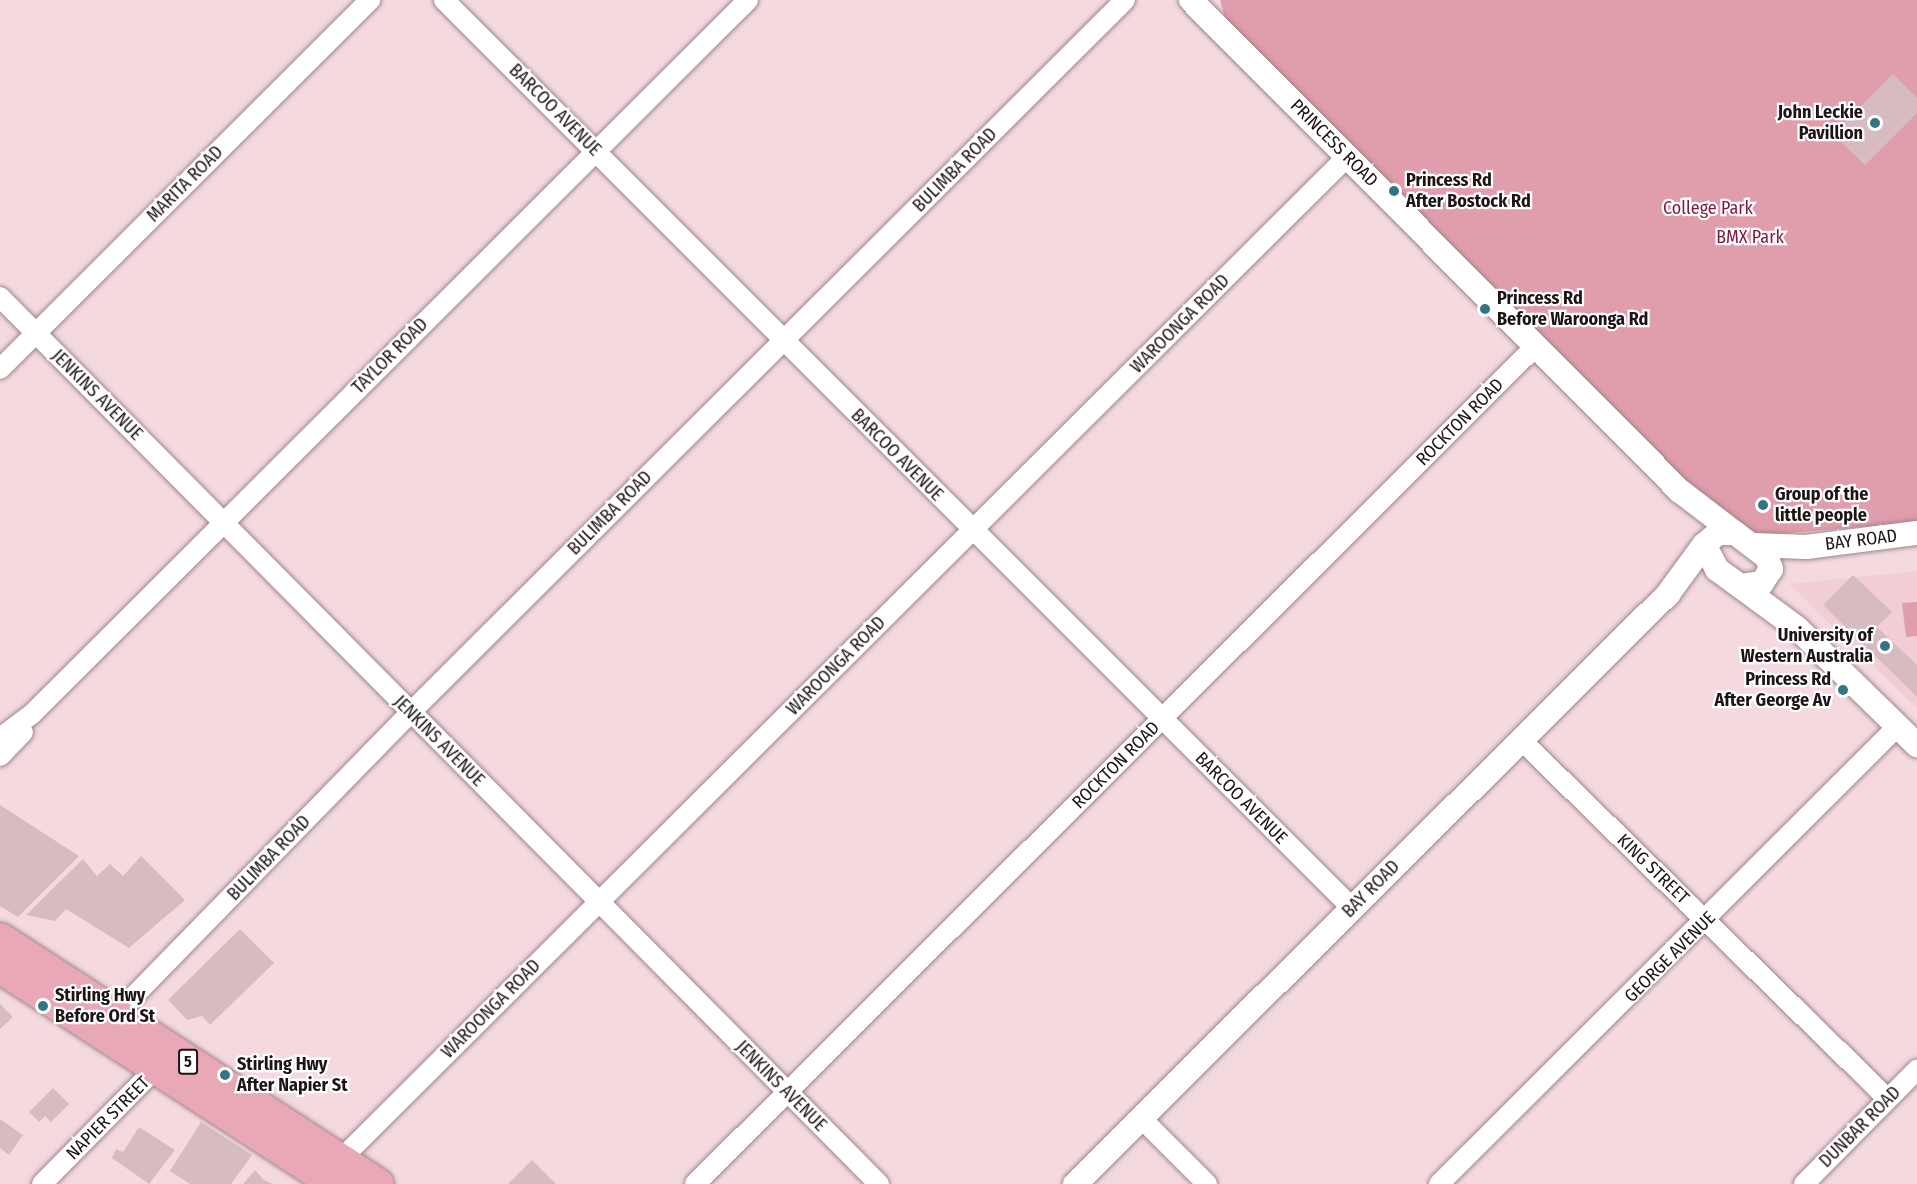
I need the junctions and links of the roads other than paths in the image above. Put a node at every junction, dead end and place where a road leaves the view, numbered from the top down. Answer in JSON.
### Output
{"nodes":[{"id":1,"x":370,"y":0,"type":"edge"},
{"id":2,"x":444,"y":0,"type":"edge"},
{"id":3,"x":748,"y":0,"type":"edge"},
{"id":4,"x":1125,"y":0,"type":"edge"},
{"id":5,"x":1194,"y":1,"type":"edge"},
{"id":6,"x":596,"y":151,"type":"junction"},
{"id":7,"x":1348,"y":156,"type":"junction"},
{"id":8,"x":0,"y":297,"type":"edge"},
{"id":9,"x":36,"y":333,"type":"junction"},
{"id":10,"x":782,"y":341,"type":"junction"},
{"id":11,"x":1536,"y":346,"type":"junction"},
{"id":12,"x":0,"y":369,"type":"edge"},
{"id":13,"x":1680,"y":491,"type":"junction"},
{"id":14,"x":223,"y":522,"type":"junction"},
{"id":15,"x":973,"y":530,"type":"junction"},
{"id":16,"x":1917,"y":534,"type":"edge"},
{"id":17,"x":1745,"y":539,"type":"junction"},
{"id":18,"x":1706,"y":542,"type":"junction"},
{"id":19,"x":1806,"y":547,"type":"junction"},
{"id":20,"x":1717,"y":570,"type":"junction"},
{"id":21,"x":1758,"y":579,"type":"junction"},
{"id":22,"x":1668,"y":594,"type":"junction"},
{"id":23,"x":411,"y":712,"type":"junction"},
{"id":24,"x":32,"y":714,"type":"junction"},
{"id":25,"x":1162,"y":719,"type":"junction"},
{"id":26,"x":1898,"y":726,"type":"junction"},
{"id":27,"x":0,"y":738,"type":"edge"},
{"id":28,"x":1521,"y":740,"type":"junction"},
{"id":29,"x":1917,"y":745,"type":"edge"},
{"id":30,"x":0,"y":756,"type":"edge"},
{"id":31,"x":598,"y":903,"type":"junction"},
{"id":32,"x":1352,"y":908,"type":"junction"},
{"id":33,"x":1706,"y":921,"type":"junction"},
{"id":34,"x":0,"y":939,"type":"edge"},
{"id":35,"x":0,"y":967,"type":"edge"},
{"id":36,"x":113,"y":1027,"type":"junction"},
{"id":37,"x":164,"y":1059,"type":"junction"},
{"id":38,"x":1917,"y":1070,"type":"edge"},
{"id":39,"x":787,"y":1091,"type":"junction"},
{"id":40,"x":1888,"y":1099,"type":"junction"},
{"id":41,"x":1142,"y":1119,"type":"junction"},
{"id":42,"x":333,"y":1174,"type":"edge"},
{"id":43,"x":42,"y":1184,"type":"edge"},
{"id":44,"x":377,"y":1184,"type":"edge"},
{"id":45,"x":694,"y":1184,"type":"edge"},
{"id":46,"x":879,"y":1184,"type":"edge"},
{"id":47,"x":1075,"y":1184,"type":"edge"},
{"id":48,"x":1207,"y":1184,"type":"edge"},
{"id":49,"x":1439,"y":1184,"type":"edge"},
{"id":50,"x":1804,"y":1184,"type":"edge"}],
"edges":[{"from":1,"to":9,"type":"street","name":"MARITA ROAD"},
{"from":2,"to":6,"type":"street","name":"BARCOO AVENUE"},
{"from":3,"to":6,"type":"street","name":"TAYLOR ROAD"},
{"from":4,"to":10,"type":"street","name":"BULIMBA ROAD"},
{"from":5,"to":7,"type":"street","name":"PRINCESS ROAD"},
{"from":6,"to":10,"type":"street","name":"BARCOO AVENUE"},
{"from":6,"to":14,"type":"street","name":"TAYLOR ROAD"},
{"from":7,"to":11,"type":"street","name":"PRINCESS ROAD"},
{"from":7,"to":15,"type":"street","name":"WAROONGA ROAD"},
{"from":8,"to":9,"type":"street","name":"JENKINS AVENUE"},
{"from":9,"to":12,"type":"street","name":"MARITA ROAD"},
{"from":9,"to":14,"type":"street","name":"JENKINS AVENUE"},
{"from":10,"to":15,"type":"street","name":"BARCOO AVENUE"},
{"from":10,"to":23,"type":"street","name":"BULIMBA ROAD"},
{"from":11,"to":13,"type":"street","name":"PRINCESS ROAD"},
{"from":11,"to":25,"type":"street","name":"ROCKTON ROAD"},
{"from":13,"to":17,"type":"street","name":"PRINCESS ROAD"},
{"from":13,"to":18,"type":"street","name":"PRINCESS ROAD"},
{"from":14,"to":23,"type":"street","name":"JENKINS AVENUE"},
{"from":14,"to":24,"type":"street","name":"TAYLOR ROAD"},
{"from":15,"to":25,"type":"street","name":"BARCOO AVENUE"},
{"from":15,"to":31,"type":"street","name":"WAROONGA ROAD"},
{"from":16,"to":19,"type":"street","name":"BAY ROAD"},
{"from":17,"to":18,"type":"street","name":"BAY ROAD"},
{"from":17,"to":19,"type":"street","name":"BAY ROAD"},
{"from":17,"to":21,"type":"street","name":"PRINCESS ROAD"},
{"from":18,"to":20,"type":"street","name":"PRINCESS ROAD"},
{"from":18,"to":22,"type":"street","name":"BAY ROAD"},
{"from":19,"to":21,"type":"street","name":"BAY ROAD"},
{"from":20,"to":21,"type":"street"},
{"from":20,"to":22,"type":"street","name":"BAY ROAD"},
{"from":21,"to":26,"type":"street"},
{"from":22,"to":28,"type":"street","name":"BAY ROAD"},
{"from":23,"to":31,"type":"street","name":"JENKINS AVENUE"},
{"from":23,"to":36,"type":"street","name":"BULIMBA ROAD"},
{"from":24,"to":27,"type":"street","name":"TAYLOR ROAD"},
{"from":24,"to":30,"type":"street","name":"TAYLOR ROAD"},
{"from":25,"to":32,"type":"street","name":"BARCOO AVENUE"},
{"from":25,"to":39,"type":"street","name":"ROCKTON ROAD"},
{"from":26,"to":29,"type":"street"},
{"from":26,"to":33,"type":"street","name":"GEORGE AVENUE"},
{"from":28,"to":32,"type":"street","name":"BAY ROAD"},
{"from":28,"to":33,"type":"street","name":"KING STREET"},
{"from":31,"to":39,"type":"street","name":"JENKINS AVENUE"},
{"from":31,"to":42,"type":"street","name":"WAROONGA ROAD"},
{"from":32,"to":41,"type":"street","name":"BAY ROAD"},
{"from":33,"to":40,"type":"street","name":"KING STREET"},
{"from":33,"to":49,"type":"street","name":"GEORGE AVENUE"},
{"from":34,"to":36,"type":"highway","number":"5"},
{"from":35,"to":36,"type":"highway","number":"5"},
{"from":36,"to":37,"type":"highway","number":"5"},
{"from":37,"to":42,"type":"highway","number":"5"},
{"from":37,"to":43,"type":"street","name":"NAPIER STREET"},
{"from":38,"to":40,"type":"street","name":"DUNBAR ROAD"},
{"from":39,"to":45,"type":"street","name":"ROCKTON ROAD"},
{"from":39,"to":46,"type":"street","name":"JENKINS AVENUE"},
{"from":40,"to":50,"type":"street","name":"DUNBAR ROAD"},
{"from":41,"to":47,"type":"street","name":"BAY ROAD"},
{"from":41,"to":48,"type":"street"},
{"from":42,"to":44,"type":"highway","number":"5"}]}
